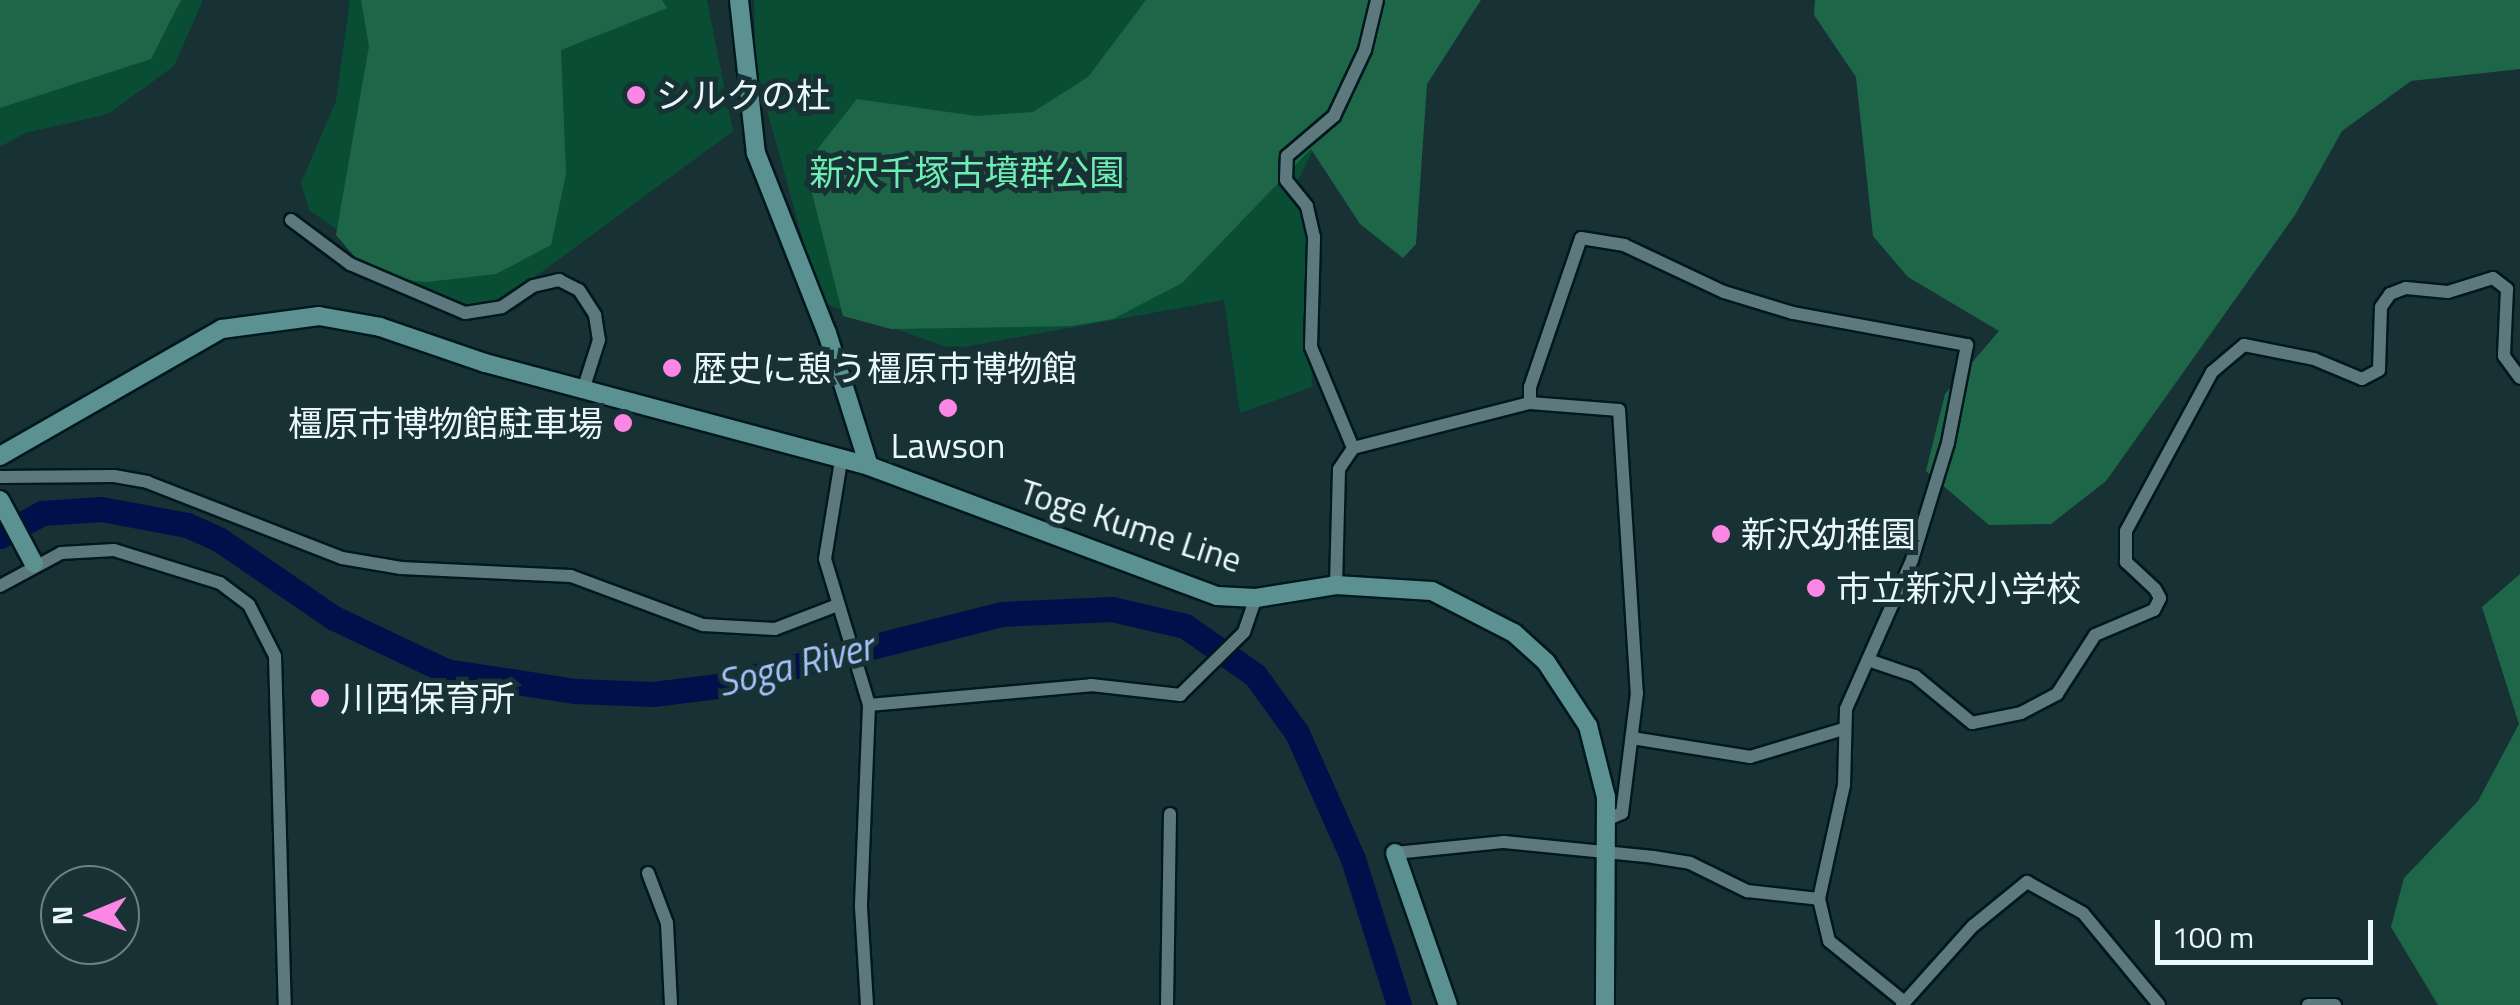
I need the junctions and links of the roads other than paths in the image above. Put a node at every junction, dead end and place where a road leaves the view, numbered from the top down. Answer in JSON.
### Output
{"nodes":[{"id":1,"x":739,"y":0,"type":"edge"},
{"id":2,"x":1377,"y":0,"type":"edge"},
{"id":3,"x":292,"y":220,"type":"dead end"},
{"id":4,"x":2520,"y":378,"type":"edge"},
{"id":5,"x":584,"y":390,"type":"junction"},
{"id":6,"x":1530,"y":403,"type":"junction"},
{"id":7,"x":1353,"y":448,"type":"junction"},
{"id":8,"x":0,"y":456,"type":"edge"},
{"id":9,"x":841,"y":461,"type":"junction"},
{"id":10,"x":869,"y":466,"type":"junction"},
{"id":11,"x":0,"y":477,"type":"edge"},
{"id":12,"x":0,"y":500,"type":"edge"},
{"id":13,"x":32,"y":560,"type":"junction"},
{"id":14,"x":1336,"y":585,"type":"junction"},
{"id":15,"x":0,"y":586,"type":"edge"},
{"id":16,"x":1256,"y":598,"type":"junction"},
{"id":17,"x":838,"y":611,"type":"junction"},
{"id":18,"x":1868,"y":660,"type":"junction"},
{"id":19,"x":869,"y":704,"type":"junction"},
{"id":20,"x":1840,"y":730,"type":"junction"},
{"id":21,"x":1632,"y":738,"type":"junction"},
{"id":22,"x":1170,"y":814,"type":"dead end"},
{"id":23,"x":1606,"y":820,"type":"junction"},
{"id":24,"x":1395,"y":853,"type":"joint"},
{"id":25,"x":1606,"y":856,"type":"junction"},
{"id":26,"x":648,"y":873,"type":"dead end"},
{"id":27,"x":1819,"y":899,"type":"junction"},
{"id":28,"x":1903,"y":1003,"type":"edge"},
{"id":29,"x":285,"y":1005,"type":"edge"},
{"id":30,"x":671,"y":1005,"type":"edge"},
{"id":31,"x":867,"y":1005,"type":"edge"},
{"id":32,"x":1166,"y":1005,"type":"edge"},
{"id":33,"x":1448,"y":1005,"type":"edge"},
{"id":34,"x":1605,"y":1005,"type":"edge"},
{"id":35,"x":2159,"y":1005,"type":"edge"},
{"id":36,"x":2308,"y":1005,"type":"edge"},
{"id":37,"x":2335,"y":1005,"type":"edge"}],
"edges":[{"from":1,"to":10,"type":"main road"},
{"from":2,"to":7,"type":"street"},
{"from":3,"to":5,"type":"street"},
{"from":4,"to":18,"type":"street"},
{"from":5,"to":8,"type":"main road","name":"Toge Kume Line"},
{"from":5,"to":9,"type":"main road","name":"Toge Kume Line"},
{"from":6,"to":7,"type":"street"},
{"from":6,"to":18,"type":"street"},
{"from":6,"to":21,"type":"street"},
{"from":7,"to":14,"type":"street"},
{"from":9,"to":10,"type":"main road","name":"Toge Kume Line"},
{"from":9,"to":17,"type":"street"},
{"from":10,"to":16,"type":"main road","name":"Toge Kume Line"},
{"from":11,"to":17,"type":"street"},
{"from":12,"to":13,"type":"main road"},
{"from":13,"to":15,"type":"street"},
{"from":13,"to":29,"type":"street"},
{"from":14,"to":16,"type":"main road","name":"Toge Kume Line"},
{"from":14,"to":23,"type":"main road","name":"Toge Kume Line"},
{"from":16,"to":19,"type":"street"},
{"from":17,"to":19,"type":"street"},
{"from":18,"to":20,"type":"street"},
{"from":19,"to":31,"type":"street"},
{"from":20,"to":21,"type":"street"},
{"from":20,"to":27,"type":"street"},
{"from":21,"to":23,"type":"street"},
{"from":22,"to":32,"type":"street"},
{"from":23,"to":25,"type":"main road","name":"Toge Kume Line"},
{"from":24,"to":25,"type":"street"},
{"from":24,"to":33,"type":"main road"},
{"from":25,"to":27,"type":"street"},
{"from":25,"to":34,"type":"main road","name":"Toge Kume Line"},
{"from":26,"to":30,"type":"street"},
{"from":27,"to":28,"type":"street"},
{"from":28,"to":35,"type":"street"},
{"from":36,"to":37,"type":"street"}]}
